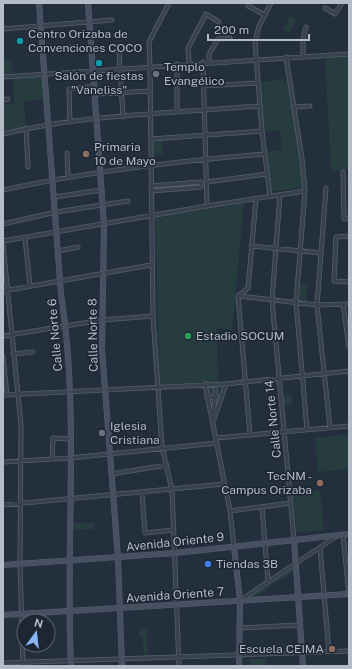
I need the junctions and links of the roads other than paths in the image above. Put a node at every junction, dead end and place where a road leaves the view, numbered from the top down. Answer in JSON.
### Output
{"nodes":[{"id":1,"x":40,"y":3,"type":"edge"},
{"id":2,"x":88,"y":3,"type":"edge"},
{"id":3,"x":168,"y":3,"type":"edge"},
{"id":4,"x":249,"y":3,"type":"edge"},
{"id":5,"x":271,"y":3,"type":"edge"},
{"id":6,"x":342,"y":3,"type":"edge"},
{"id":7,"x":324,"y":8,"type":"dead end"},
{"id":8,"x":265,"y":15,"type":"junction"},
{"id":9,"x":112,"y":20,"type":"dead end"},
{"id":10,"x":90,"y":22,"type":"junction"},
{"id":11,"x":219,"y":22,"type":"dead end"},
{"id":12,"x":41,"y":26,"type":"junction"},
{"id":13,"x":306,"y":27,"type":"dead end"},
{"id":14,"x":3,"y":29,"type":"edge"},
{"id":15,"x":230,"y":38,"type":"dead end"},
{"id":16,"x":75,"y":47,"type":"dead end"},
{"id":17,"x":43,"y":49,"type":"junction"},
{"id":18,"x":118,"y":51,"type":"dead end"},
{"id":19,"x":349,"y":54,"type":"edge"},
{"id":20,"x":303,"y":56,"type":"junction"},
{"id":21,"x":286,"y":58,"type":"junction"},
{"id":22,"x":256,"y":59,"type":"junction"},
{"id":23,"x":203,"y":62,"type":"junction"},
{"id":24,"x":209,"y":62,"type":"junction"},
{"id":25,"x":176,"y":64,"type":"junction"},
{"id":26,"x":189,"y":64,"type":"junction"},
{"id":27,"x":150,"y":66,"type":"junction"},
{"id":28,"x":120,"y":69,"type":"junction"},
{"id":29,"x":94,"y":70,"type":"junction"},
{"id":30,"x":46,"y":73,"type":"junction"},
{"id":31,"x":3,"y":77,"type":"edge"},
{"id":32,"x":258,"y":83,"type":"junction"},
{"id":33,"x":95,"y":86,"type":"junction"},
{"id":34,"x":204,"y":86,"type":"junction"},
{"id":35,"x":150,"y":91,"type":"junction"},
{"id":36,"x":121,"y":92,"type":"junction"},
{"id":37,"x":96,"y":94,"type":"junction"},
{"id":38,"x":8,"y":99,"type":"dead end"},
{"id":39,"x":3,"y":100,"type":"edge"},
{"id":40,"x":260,"y":106,"type":"junction"},
{"id":41,"x":294,"y":106,"type":"junction"},
{"id":42,"x":310,"y":106,"type":"dead end"},
{"id":43,"x":204,"y":111,"type":"junction"},
{"id":44,"x":177,"y":112,"type":"junction"},
{"id":45,"x":151,"y":114,"type":"junction"},
{"id":46,"x":123,"y":116,"type":"junction"},
{"id":47,"x":97,"y":119,"type":"junction"},
{"id":48,"x":70,"y":122,"type":"junction"},
{"id":49,"x":49,"y":124,"type":"junction"},
{"id":50,"x":26,"y":128,"type":"junction"},
{"id":51,"x":262,"y":131,"type":"junction"},
{"id":52,"x":3,"y":134,"type":"edge"},
{"id":53,"x":205,"y":134,"type":"junction"},
{"id":54,"x":151,"y":139,"type":"junction"},
{"id":55,"x":67,"y":153,"type":"dead end"},
{"id":56,"x":264,"y":154,"type":"junction"},
{"id":57,"x":206,"y":159,"type":"junction"},
{"id":58,"x":151,"y":164,"type":"junction"},
{"id":59,"x":28,"y":167,"type":"dead end"},
{"id":60,"x":100,"y":171,"type":"junction"},
{"id":61,"x":343,"y":172,"type":"dead end"},
{"id":62,"x":267,"y":174,"type":"junction"},
{"id":63,"x":68,"y":177,"type":"junction"},
{"id":64,"x":53,"y":180,"type":"junction"},
{"id":65,"x":207,"y":182,"type":"junction"},
{"id":66,"x":179,"y":184,"type":"junction"},
{"id":67,"x":151,"y":186,"type":"junction"},
{"id":68,"x":326,"y":188,"type":"dead end"},
{"id":69,"x":179,"y":189,"type":"junction"},
{"id":70,"x":3,"y":190,"type":"edge"},
{"id":71,"x":101,"y":190,"type":"junction"},
{"id":72,"x":151,"y":191,"type":"junction"},
{"id":73,"x":305,"y":191,"type":"junction"},
{"id":74,"x":280,"y":194,"type":"junction"},
{"id":75,"x":270,"y":196,"type":"junction"},
{"id":76,"x":55,"y":197,"type":"junction"},
{"id":77,"x":256,"y":199,"type":"junction"},
{"id":78,"x":128,"y":202,"type":"dead end"},
{"id":79,"x":102,"y":205,"type":"junction"},
{"id":80,"x":207,"y":206,"type":"junction"},
{"id":81,"x":56,"y":212,"type":"junction"},
{"id":82,"x":151,"y":216,"type":"junction"},
{"id":83,"x":349,"y":218,"type":"edge"},
{"id":84,"x":3,"y":224,"type":"edge"},
{"id":85,"x":104,"y":224,"type":"junction"},
{"id":86,"x":57,"y":232,"type":"junction"},
{"id":87,"x":349,"y":236,"type":"edge"},
{"id":88,"x":26,"y":238,"type":"junction"},
{"id":89,"x":3,"y":243,"type":"edge"},
{"id":90,"x":252,"y":246,"type":"junction"},
{"id":91,"x":78,"y":247,"type":"dead end"},
{"id":92,"x":276,"y":249,"type":"junction"},
{"id":93,"x":58,"y":250,"type":"junction"},
{"id":94,"x":300,"y":251,"type":"junction"},
{"id":95,"x":321,"y":253,"type":"junction"},
{"id":96,"x":3,"y":255,"type":"edge"},
{"id":97,"x":151,"y":265,"type":"junction"},
{"id":98,"x":104,"y":274,"type":"junction"},
{"id":99,"x":4,"y":277,"type":"edge"},
{"id":100,"x":60,"y":281,"type":"junction"},
{"id":101,"x":349,"y":282,"type":"edge"},
{"id":102,"x":30,"y":286,"type":"junction"},
{"id":103,"x":5,"y":291,"type":"edge"},
{"id":104,"x":238,"y":296,"type":"junction"},
{"id":105,"x":272,"y":300,"type":"junction"},
{"id":106,"x":296,"y":303,"type":"junction"},
{"id":107,"x":343,"y":304,"type":"junction"},
{"id":108,"x":349,"y":304,"type":"edge"},
{"id":109,"x":317,"y":305,"type":"junction"},
{"id":110,"x":153,"y":316,"type":"junction"},
{"id":111,"x":102,"y":320,"type":"junction"},
{"id":112,"x":66,"y":325,"type":"junction"},
{"id":113,"x":11,"y":334,"type":"junction"},
{"id":114,"x":3,"y":336,"type":"edge"},
{"id":115,"x":349,"y":347,"type":"edge"},
{"id":116,"x":33,"y":352,"type":"dead end"},
{"id":117,"x":13,"y":354,"type":"junction"},
{"id":118,"x":3,"y":357,"type":"edge"},
{"id":119,"x":349,"y":372,"type":"edge"},
{"id":120,"x":324,"y":374,"type":"junction"},
{"id":121,"x":302,"y":377,"type":"junction"},
{"id":122,"x":279,"y":379,"type":"junction"},
{"id":123,"x":245,"y":382,"type":"junction"},
{"id":124,"x":205,"y":384,"type":"junction"},
{"id":125,"x":216,"y":384,"type":"junction"},
{"id":126,"x":226,"y":384,"type":"junction"},
{"id":127,"x":157,"y":387,"type":"junction"},
{"id":128,"x":105,"y":390,"type":"junction"},
{"id":129,"x":70,"y":391,"type":"junction"},
{"id":130,"x":19,"y":394,"type":"junction"},
{"id":131,"x":5,"y":395,"type":"edge"},
{"id":132,"x":215,"y":397,"type":"junction"},
{"id":133,"x":207,"y":398,"type":"junction"},
{"id":134,"x":222,"y":399,"type":"junction"},
{"id":135,"x":213,"y":415,"type":"junction"},
{"id":136,"x":349,"y":426,"type":"edge"},
{"id":137,"x":330,"y":428,"type":"junction"},
{"id":138,"x":307,"y":430,"type":"junction"},
{"id":139,"x":284,"y":432,"type":"junction"},
{"id":140,"x":250,"y":435,"type":"junction"},
{"id":141,"x":70,"y":439,"type":"junction"},
{"id":142,"x":216,"y":440,"type":"junction"},
{"id":143,"x":162,"y":447,"type":"junction"},
{"id":144,"x":110,"y":454,"type":"junction"},
{"id":145,"x":52,"y":458,"type":"junction"},
{"id":146,"x":70,"y":458,"type":"junction"},
{"id":147,"x":3,"y":462,"type":"edge"},
{"id":148,"x":21,"y":462,"type":"junction"},
{"id":149,"x":167,"y":465,"type":"junction"},
{"id":150,"x":111,"y":474,"type":"junction"},
{"id":151,"x":224,"y":484,"type":"junction"},
{"id":152,"x":172,"y":490,"type":"junction"},
{"id":153,"x":142,"y":493,"type":"junction"},
{"id":154,"x":113,"y":495,"type":"junction"},
{"id":155,"x":70,"y":499,"type":"junction"},
{"id":156,"x":291,"y":503,"type":"junction"},
{"id":157,"x":20,"y":504,"type":"junction"},
{"id":158,"x":3,"y":505,"type":"edge"},
{"id":159,"x":262,"y":507,"type":"junction"},
{"id":160,"x":230,"y":511,"type":"junction"},
{"id":161,"x":174,"y":530,"type":"junction"},
{"id":162,"x":349,"y":534,"type":"edge"},
{"id":163,"x":340,"y":535,"type":"junction"},
{"id":164,"x":294,"y":539,"type":"junction"},
{"id":165,"x":264,"y":543,"type":"junction"},
{"id":166,"x":234,"y":547,"type":"junction"},
{"id":167,"x":320,"y":548,"type":"junction"},
{"id":168,"x":175,"y":553,"type":"junction"},
{"id":169,"x":118,"y":558,"type":"junction"},
{"id":170,"x":69,"y":561,"type":"junction"},
{"id":171,"x":20,"y":564,"type":"junction"},
{"id":172,"x":295,"y":564,"type":"junction"},
{"id":173,"x":3,"y":565,"type":"edge"},
{"id":174,"x":268,"y":581,"type":"junction"},
{"id":175,"x":349,"y":594,"type":"edge"},
{"id":176,"x":323,"y":597,"type":"junction"},
{"id":177,"x":298,"y":599,"type":"junction"},
{"id":178,"x":240,"y":600,"type":"junction"},
{"id":179,"x":177,"y":606,"type":"junction"},
{"id":180,"x":120,"y":608,"type":"junction"},
{"id":181,"x":70,"y":611,"type":"junction"},
{"id":182,"x":20,"y":613,"type":"edge"},
{"id":183,"x":37,"y":613,"type":"edge"},
{"id":184,"x":16,"y":614,"type":"edge"},
{"id":185,"x":3,"y":615,"type":"edge"},
{"id":186,"x":300,"y":625,"type":"junction"},
{"id":187,"x":240,"y":628,"type":"junction"},
{"id":188,"x":349,"y":651,"type":"edge"},
{"id":189,"x":329,"y":652,"type":"junction"},
{"id":190,"x":22,"y":653,"type":"edge"},
{"id":191,"x":303,"y":653,"type":"junction"},
{"id":192,"x":239,"y":656,"type":"junction"},
{"id":193,"x":122,"y":658,"type":"junction"},
{"id":194,"x":179,"y":658,"type":"junction"},
{"id":195,"x":3,"y":663,"type":"edge"},
{"id":196,"x":23,"y":664,"type":"edge"},
{"id":197,"x":71,"y":664,"type":"edge"},
{"id":198,"x":122,"y":666,"type":"edge"},
{"id":199,"x":180,"y":666,"type":"edge"},
{"id":200,"x":239,"y":666,"type":"edge"},
{"id":201,"x":303,"y":666,"type":"edge"}],
"edges":[{"from":1,"to":12,"type":"street","name":"Calle Norte 6"},
{"from":2,"to":10,"type":"street","name":"Calle Norte 8"},
{"from":3,"to":27,"type":"street"},
{"from":4,"to":8,"type":"street"},
{"from":5,"to":8,"type":"street"},
{"from":6,"to":7,"type":"street"},
{"from":8,"to":22,"type":"street"},
{"from":9,"to":10,"type":"street"},
{"from":10,"to":12,"type":"street"},
{"from":10,"to":29,"type":"street","name":"Calle Norte 8"},
{"from":11,"to":26,"type":"street"},
{"from":12,"to":14,"type":"street"},
{"from":12,"to":17,"type":"street","name":"Calle Norte 6"},
{"from":13,"to":20,"type":"street"},
{"from":15,"to":24,"type":"street"},
{"from":16,"to":17,"type":"street"},
{"from":17,"to":30,"type":"street","name":"Calle Norte 6"},
{"from":18,"to":28,"type":"street"},
{"from":19,"to":20,"type":"street"},
{"from":20,"to":21,"type":"street"},
{"from":21,"to":22,"type":"street"},
{"from":21,"to":41,"type":"street"},
{"from":22,"to":24,"type":"street"},
{"from":22,"to":32,"type":"street"},
{"from":23,"to":24,"type":"street"},
{"from":23,"to":26,"type":"street"},
{"from":23,"to":34,"type":"street"},
{"from":25,"to":26,"type":"street"},
{"from":25,"to":27,"type":"street"},
{"from":25,"to":44,"type":"street"},
{"from":27,"to":28,"type":"street"},
{"from":27,"to":35,"type":"street"},
{"from":28,"to":29,"type":"street"},
{"from":28,"to":36,"type":"street"},
{"from":29,"to":30,"type":"street"},
{"from":29,"to":33,"type":"street","name":"Calle Norte 8"},
{"from":30,"to":31,"type":"street"},
{"from":30,"to":49,"type":"street","name":"Calle Norte 6"},
{"from":32,"to":34,"type":"street"},
{"from":32,"to":40,"type":"street"},
{"from":33,"to":37,"type":"street","name":"Calle Norte 8"},
{"from":33,"to":48,"type":"street"},
{"from":34,"to":43,"type":"street"},
{"from":35,"to":36,"type":"street"},
{"from":35,"to":45,"type":"street"},
{"from":36,"to":37,"type":"street"},
{"from":36,"to":46,"type":"street"},
{"from":37,"to":47,"type":"street","name":"Calle Norte 8"},
{"from":38,"to":39,"type":"street"},
{"from":40,"to":43,"type":"street"},
{"from":40,"to":51,"type":"street"},
{"from":41,"to":42,"type":"street"},
{"from":41,"to":73,"type":"street"},
{"from":43,"to":44,"type":"street"},
{"from":43,"to":53,"type":"street"},
{"from":44,"to":45,"type":"street"},
{"from":45,"to":46,"type":"street"},
{"from":45,"to":54,"type":"street"},
{"from":46,"to":47,"type":"street"},
{"from":47,"to":48,"type":"street"},
{"from":47,"to":60,"type":"street","name":"Calle Norte 8"},
{"from":48,"to":49,"type":"street"},
{"from":49,"to":50,"type":"street"},
{"from":49,"to":64,"type":"street","name":"Calle Norte 6"},
{"from":50,"to":52,"type":"street"},
{"from":50,"to":59,"type":"street"},
{"from":51,"to":53,"type":"street"},
{"from":51,"to":56,"type":"street"},
{"from":53,"to":54,"type":"street"},
{"from":53,"to":57,"type":"street"},
{"from":54,"to":58,"type":"street"},
{"from":55,"to":63,"type":"street"},
{"from":56,"to":57,"type":"street"},
{"from":56,"to":62,"type":"street"},
{"from":57,"to":58,"type":"street"},
{"from":57,"to":65,"type":"street"},
{"from":58,"to":60,"type":"street"},
{"from":58,"to":67,"type":"street"},
{"from":60,"to":63,"type":"street"},
{"from":60,"to":71,"type":"street","name":"Calle Norte 8"},
{"from":61,"to":83,"type":"street"},
{"from":62,"to":65,"type":"street"},
{"from":62,"to":75,"type":"street"},
{"from":63,"to":64,"type":"street"},
{"from":64,"to":70,"type":"street"},
{"from":64,"to":76,"type":"street","name":"Calle Norte 6"},
{"from":65,"to":80,"type":"street"},
{"from":66,"to":67,"type":"street"},
{"from":66,"to":69,"type":"street"},
{"from":66,"to":69,"type":"street"},
{"from":67,"to":72,"type":"street"},
{"from":68,"to":95,"type":"street"},
{"from":69,"to":72,"type":"street"},
{"from":71,"to":76,"type":"street"},
{"from":71,"to":79,"type":"street","name":"Calle Norte 8"},
{"from":72,"to":82,"type":"street"},
{"from":73,"to":74,"type":"street"},
{"from":73,"to":94,"type":"street"},
{"from":74,"to":75,"type":"street"},
{"from":74,"to":92,"type":"street","name":"Calle Norte 14"},
{"from":75,"to":77,"type":"street"},
{"from":76,"to":81,"type":"street","name":"Calle Norte 6"},
{"from":77,"to":80,"type":"street"},
{"from":77,"to":90,"type":"street"},
{"from":78,"to":79,"type":"street"},
{"from":79,"to":81,"type":"street"},
{"from":79,"to":85,"type":"street","name":"Calle Norte 8"},
{"from":80,"to":82,"type":"street"},
{"from":81,"to":84,"type":"street"},
{"from":81,"to":86,"type":"street","name":"Calle Norte 6"},
{"from":82,"to":85,"type":"street"},
{"from":82,"to":97,"type":"street"},
{"from":85,"to":86,"type":"street"},
{"from":85,"to":98,"type":"street","name":"Calle Norte 8"},
{"from":86,"to":88,"type":"street"},
{"from":86,"to":93,"type":"street","name":"Calle Norte 6"},
{"from":87,"to":101,"type":"street"},
{"from":88,"to":89,"type":"street"},
{"from":88,"to":102,"type":"street"},
{"from":89,"to":96,"type":"street"},
{"from":90,"to":92,"type":"street"},
{"from":90,"to":104,"type":"street"},
{"from":91,"to":93,"type":"street"},
{"from":92,"to":94,"type":"street"},
{"from":92,"to":105,"type":"street","name":"Calle Norte 14"},
{"from":93,"to":100,"type":"street","name":"Calle Norte 6"},
{"from":94,"to":95,"type":"street"},
{"from":94,"to":106,"type":"street"},
{"from":95,"to":109,"type":"street"},
{"from":96,"to":99,"type":"street"},
{"from":97,"to":98,"type":"street"},
{"from":97,"to":110,"type":"street"},
{"from":98,"to":100,"type":"street"},
{"from":98,"to":111,"type":"street","name":"Calle Norte 8"},
{"from":99,"to":103,"type":"street"},
{"from":100,"to":102,"type":"street"},
{"from":100,"to":112,"type":"street","name":"Calle Norte 6"},
{"from":102,"to":103,"type":"street"},
{"from":103,"to":113,"type":"street"},
{"from":104,"to":105,"type":"street"},
{"from":104,"to":123,"type":"street"},
{"from":105,"to":106,"type":"street"},
{"from":105,"to":122,"type":"street","name":"Calle Norte 14"},
{"from":106,"to":109,"type":"street"},
{"from":106,"to":121,"type":"street"},
{"from":107,"to":108,"type":"street"},
{"from":107,"to":109,"type":"street"},
{"from":107,"to":115,"type":"street"},
{"from":109,"to":120,"type":"street"},
{"from":110,"to":111,"type":"street"},
{"from":110,"to":127,"type":"street"},
{"from":111,"to":112,"type":"street"},
{"from":111,"to":128,"type":"street","name":"Calle Norte 8"},
{"from":112,"to":113,"type":"street"},
{"from":112,"to":129,"type":"street","name":"Calle Norte 6"},
{"from":113,"to":114,"type":"street"},
{"from":113,"to":117,"type":"street"},
{"from":116,"to":117,"type":"street"},
{"from":117,"to":130,"type":"street"},
{"from":118,"to":131,"type":"street"},
{"from":119,"to":120,"type":"street"},
{"from":120,"to":121,"type":"street"},
{"from":120,"to":137,"type":"street"},
{"from":121,"to":122,"type":"street"},
{"from":121,"to":138,"type":"street"},
{"from":122,"to":123,"type":"street"},
{"from":122,"to":139,"type":"street","name":"Calle Norte 14"},
{"from":123,"to":126,"type":"street"},
{"from":123,"to":140,"type":"street"},
{"from":124,"to":125,"type":"street"},
{"from":124,"to":127,"type":"street"},
{"from":124,"to":133,"type":"street"},
{"from":125,"to":126,"type":"street"},
{"from":125,"to":132,"type":"street"},
{"from":126,"to":134,"type":"street"},
{"from":127,"to":128,"type":"street"},
{"from":127,"to":143,"type":"street"},
{"from":128,"to":129,"type":"street"},
{"from":128,"to":144,"type":"street","name":"Calle Norte 8"},
{"from":129,"to":130,"type":"street"},
{"from":129,"to":141,"type":"street","name":"Calle Norte 6"},
{"from":130,"to":131,"type":"street"},
{"from":130,"to":148,"type":"street"},
{"from":132,"to":133,"type":"street"},
{"from":132,"to":134,"type":"street"},
{"from":132,"to":135,"type":"street"},
{"from":133,"to":135,"type":"street"},
{"from":134,"to":135,"type":"street"},
{"from":135,"to":142,"type":"street"},
{"from":136,"to":137,"type":"street"},
{"from":137,"to":138,"type":"street"},
{"from":138,"to":139,"type":"street"},
{"from":139,"to":140,"type":"street"},
{"from":139,"to":156,"type":"street","name":"Calle Norte 14"},
{"from":140,"to":142,"type":"street"},
{"from":141,"to":145,"type":"street"},
{"from":141,"to":146,"type":"street","name":"Calle Norte 6"},
{"from":142,"to":143,"type":"street"},
{"from":142,"to":151,"type":"street"},
{"from":143,"to":144,"type":"street"},
{"from":143,"to":149,"type":"street"},
{"from":144,"to":146,"type":"street"},
{"from":144,"to":150,"type":"street","name":"Calle Norte 8"},
{"from":145,"to":146,"type":"street"},
{"from":145,"to":148,"type":"street"},
{"from":146,"to":155,"type":"street","name":"Calle Norte 6"},
{"from":147,"to":148,"type":"street"},
{"from":148,"to":157,"type":"street"},
{"from":149,"to":150,"type":"street"},
{"from":149,"to":152,"type":"street"},
{"from":150,"to":154,"type":"street","name":"Calle Norte 8"},
{"from":151,"to":152,"type":"street"},
{"from":151,"to":160,"type":"street"},
{"from":152,"to":153,"type":"street"},
{"from":152,"to":161,"type":"street"},
{"from":153,"to":154,"type":"street"},
{"from":153,"to":161,"type":"street"},
{"from":154,"to":155,"type":"street"},
{"from":154,"to":169,"type":"street","name":"Calle Norte 8"},
{"from":155,"to":157,"type":"street"},
{"from":155,"to":170,"type":"street","name":"Calle Norte 6"},
{"from":156,"to":159,"type":"street"},
{"from":156,"to":164,"type":"street","name":"Calle Norte 14"},
{"from":157,"to":158,"type":"street"},
{"from":157,"to":171,"type":"street"},
{"from":159,"to":160,"type":"street"},
{"from":159,"to":165,"type":"street"},
{"from":160,"to":166,"type":"street"},
{"from":161,"to":168,"type":"street"},
{"from":162,"to":163,"type":"street","name":"Avenida Oriente 9"},
{"from":163,"to":164,"type":"street","name":"Avenida Oriente 9"},
{"from":163,"to":167,"type":"street"},
{"from":163,"to":175,"type":"street"},
{"from":164,"to":165,"type":"street","name":"Avenida Oriente 9"},
{"from":164,"to":172,"type":"street","name":"Calle Norte 14"},
{"from":165,"to":166,"type":"street","name":"Avenida Oriente 9"},
{"from":165,"to":174,"type":"street"},
{"from":166,"to":168,"type":"street","name":"Avenida Oriente 9"},
{"from":166,"to":178,"type":"street"},
{"from":167,"to":172,"type":"street"},
{"from":167,"to":176,"type":"street"},
{"from":168,"to":169,"type":"street","name":"Avenida Oriente 9"},
{"from":168,"to":179,"type":"street"},
{"from":169,"to":170,"type":"street","name":"Avenida Oriente 9"},
{"from":169,"to":180,"type":"street","name":"Calle Norte 8"},
{"from":170,"to":171,"type":"street","name":"Avenida Oriente 9"},
{"from":170,"to":181,"type":"street","name":"Calle Norte 6"},
{"from":171,"to":173,"type":"street","name":"Avenida Oriente 9"},
{"from":171,"to":182,"type":"street"},
{"from":172,"to":174,"type":"street"},
{"from":172,"to":177,"type":"street","name":"Calle Norte 14"},
{"from":174,"to":178,"type":"street"},
{"from":175,"to":176,"type":"street","name":"Avenida Oriente 7"},
{"from":176,"to":177,"type":"street","name":"Avenida Oriente 7"},
{"from":176,"to":189,"type":"street"},
{"from":177,"to":178,"type":"street","name":"Avenida Oriente 7"},
{"from":177,"to":186,"type":"street","name":"Calle Norte 14"},
{"from":178,"to":179,"type":"street","name":"Avenida Oriente 7"},
{"from":178,"to":187,"type":"street"},
{"from":179,"to":180,"type":"street","name":"Avenida Oriente 7"},
{"from":179,"to":194,"type":"street"},
{"from":180,"to":181,"type":"street","name":"Avenida Oriente 7"},
{"from":180,"to":193,"type":"street","name":"Calle Norte 8"},
{"from":181,"to":183,"type":"street","name":"Avenida Oriente 7"},
{"from":181,"to":197,"type":"street","name":"Calle Norte 6"},
{"from":184,"to":185,"type":"street","name":"Avenida Oriente 7"},
{"from":186,"to":187,"type":"street"},
{"from":186,"to":191,"type":"street","name":"Calle Norte 14"},
{"from":187,"to":192,"type":"street"},
{"from":188,"to":189,"type":"street"},
{"from":189,"to":191,"type":"street"},
{"from":190,"to":196,"type":"street"},
{"from":191,"to":192,"type":"street"},
{"from":191,"to":201,"type":"street","name":"Calle Norte 14"},
{"from":192,"to":194,"type":"street"},
{"from":192,"to":200,"type":"street"},
{"from":193,"to":194,"type":"street"},
{"from":193,"to":197,"type":"street"},
{"from":193,"to":198,"type":"street","name":"Calle Norte 8"},
{"from":194,"to":199,"type":"street"},
{"from":195,"to":196,"type":"street"},
{"from":196,"to":197,"type":"street"}]}
